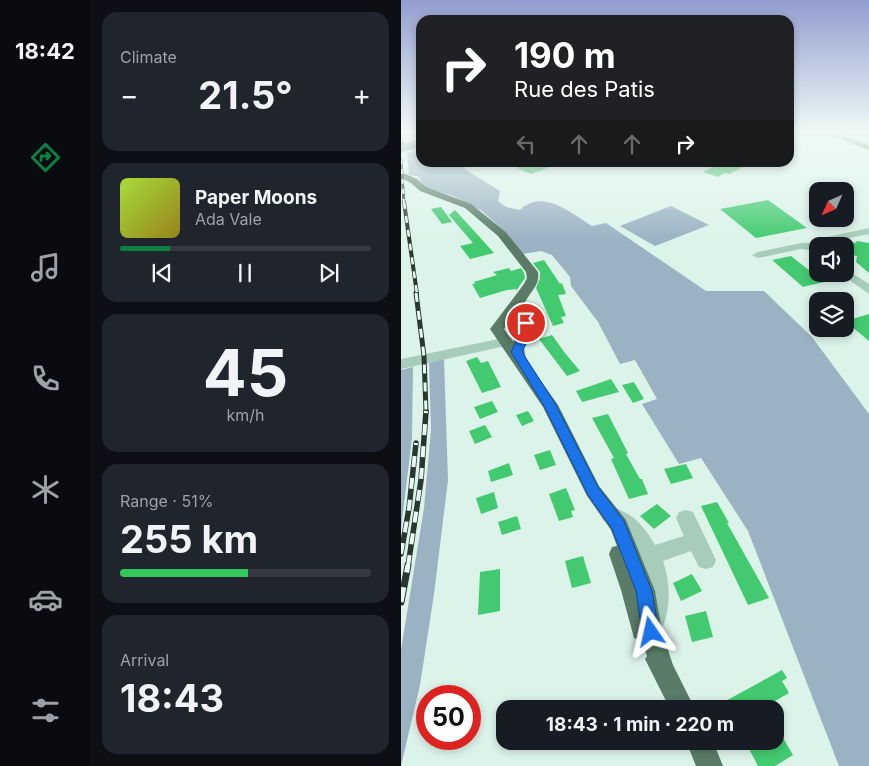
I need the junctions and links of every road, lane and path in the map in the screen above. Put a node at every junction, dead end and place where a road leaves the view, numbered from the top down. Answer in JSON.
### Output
{"nodes":[{"id":1,"x":401,"y":175,"type":"edge"},
{"id":2,"x":869,"y":231,"type":"edge"},
{"id":3,"x":848,"y":237,"type":"edge"},
{"id":4,"x":809,"y":248,"type":"edge"},
{"id":5,"x":758,"y":255,"type":"dead end"},
{"id":6,"x":854,"y":273,"type":"edge"},
{"id":7,"x":854,"y":279,"type":"edge"},
{"id":8,"x":869,"y":284,"type":"edge"},
{"id":9,"x":869,"y":290,"type":"edge"},
{"id":10,"x":517,"y":302,"type":"junction"},
{"id":11,"x":499,"y":324,"type":"junction"},
{"id":12,"x":525,"y":326,"type":"junction"},
{"id":13,"x":505,"y":342,"type":"junction"},
{"id":14,"x":457,"y":352,"type":"junction"},
{"id":15,"x":520,"y":359,"type":"junction"},
{"id":16,"x":401,"y":364,"type":"edge"},
{"id":17,"x":593,"y":491,"type":"junction"},
{"id":18,"x":610,"y":514,"type":"junction"},
{"id":19,"x":686,"y":518,"type":"dead end"},
{"id":20,"x":696,"y":541,"type":"junction"},
{"id":21,"x":650,"y":556,"type":"junction"},
{"id":22,"x":706,"y":560,"type":"dead end"},
{"id":23,"x":651,"y":632,"type":"junction"},
{"id":24,"x":662,"y":668,"type":"junction"},
{"id":25,"x":678,"y":700,"type":"edge"},
{"id":26,"x":703,"y":750,"type":"edge"},
{"id":27,"x":711,"y":766,"type":"edge"}],
"edges":[{"from":1,"to":10,"type":"main road"},
{"from":2,"to":3,"type":"street"},
{"from":4,"to":5,"type":"street"},
{"from":6,"to":8,"type":"street"},
{"from":7,"to":9,"type":"street"},
{"from":10,"to":11,"type":"main road"},
{"from":10,"to":12,"type":"main road"},
{"from":11,"to":12,"type":"street"},
{"from":11,"to":13,"type":"main road"},
{"from":11,"to":14,"type":"street"},
{"from":12,"to":13,"type":"street"},
{"from":12,"to":15,"type":"main road"},
{"from":13,"to":14,"type":"street"},
{"from":13,"to":15,"type":"main road"},
{"from":14,"to":16,"type":"street"},
{"from":15,"to":17,"type":"main road"},
{"from":17,"to":18,"type":"main road"},
{"from":17,"to":24,"type":"main road"},
{"from":18,"to":21,"type":"street"},
{"from":18,"to":23,"type":"main road"},
{"from":19,"to":20,"type":"street"},
{"from":20,"to":21,"type":"street"},
{"from":20,"to":22,"type":"street"},
{"from":21,"to":23,"type":"street"},
{"from":23,"to":24,"type":"main road"},
{"from":24,"to":25,"type":"main road"},
{"from":26,"to":27,"type":"main road"}]}
